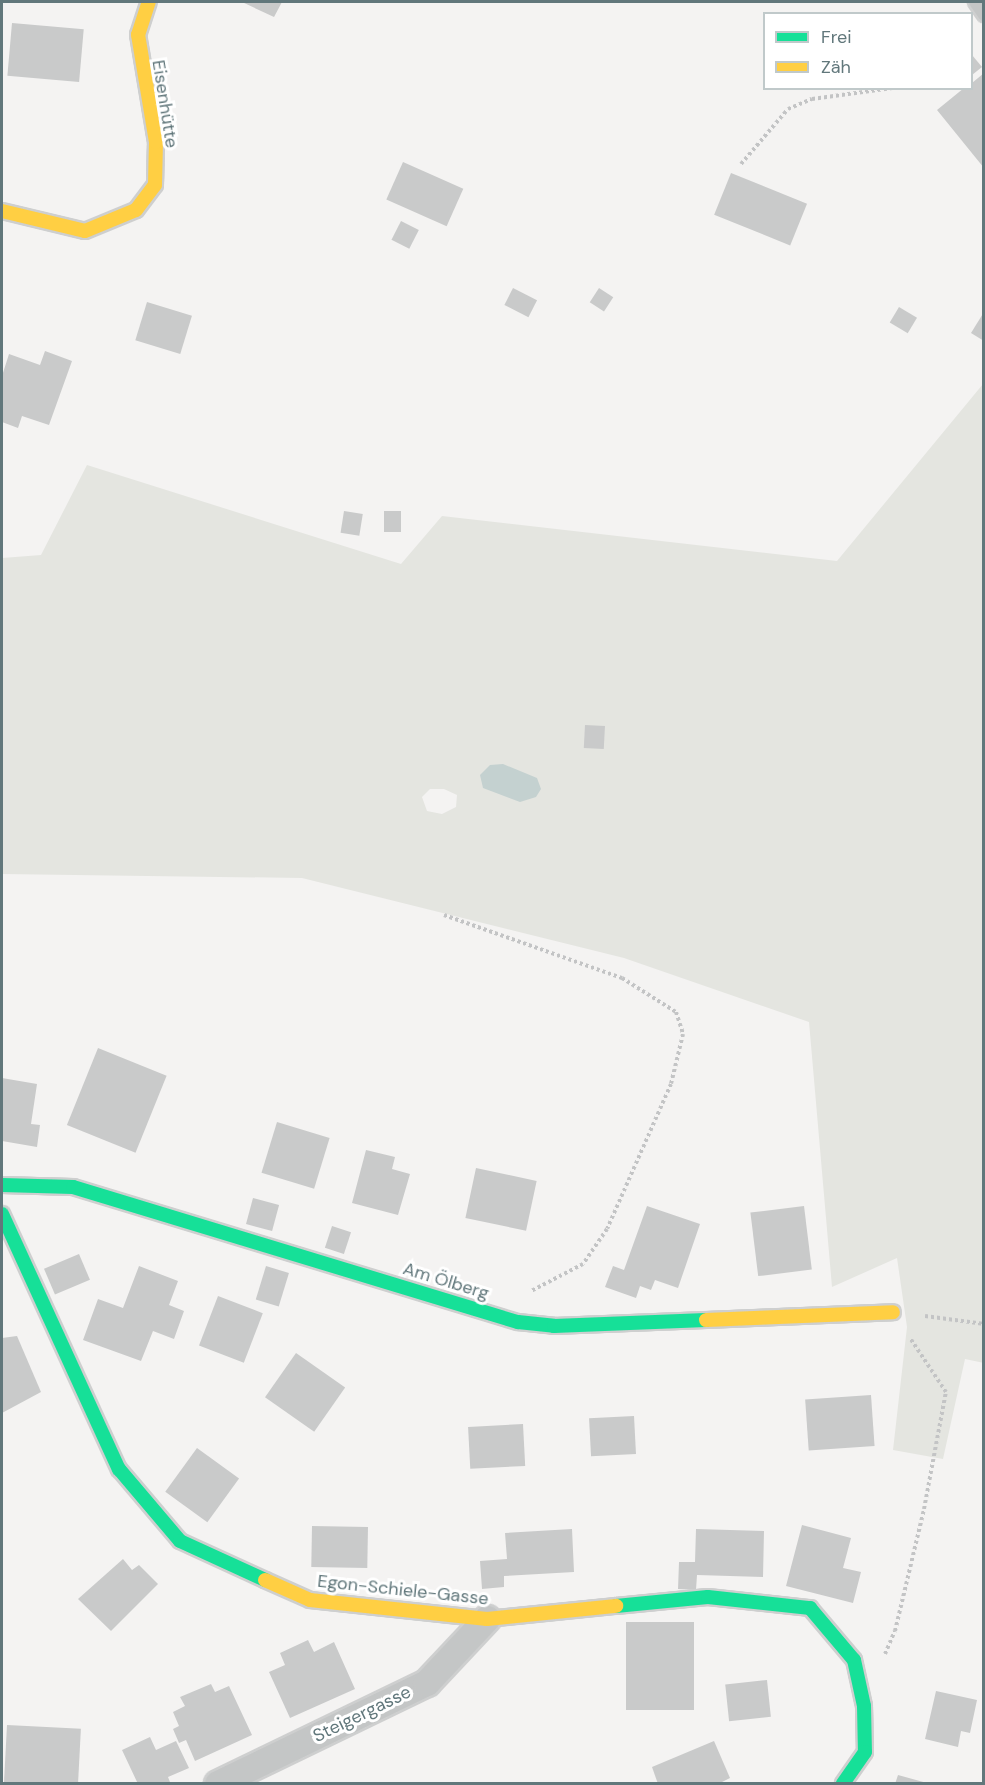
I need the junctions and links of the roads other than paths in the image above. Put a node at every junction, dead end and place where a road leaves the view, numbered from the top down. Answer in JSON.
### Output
{"nodes":[{"id":1,"x":149,"y":2,"type":"edge"},
{"id":2,"x":975,"y":2,"type":"edge"},
{"id":3,"x":984,"y":15,"type":"edge"},
{"id":4,"x":2,"y":211,"type":"edge"},
{"id":5,"x":2,"y":1185,"type":"edge"},
{"id":6,"x":2,"y":1214,"type":"edge"},
{"id":7,"x":893,"y":1312,"type":"road end"},
{"id":8,"x":487,"y":1619,"type":"junction"},
{"id":9,"x":218,"y":1784,"type":"edge"},
{"id":10,"x":843,"y":1784,"type":"edge"}],
"edges":[{"from":1,"to":4,"type":"street","name":"Eisenhütte"},
{"from":2,"to":3,"type":"lane"},
{"from":5,"to":7,"type":"street","name":"Am Ölberg"},
{"from":6,"to":8,"type":"street","name":"Egon-Schiele-Gasse"},
{"from":8,"to":9,"type":"street","name":"Steigergasse"},
{"from":8,"to":10,"type":"street","name":"Egon-Schiele-Gasse"}]}
